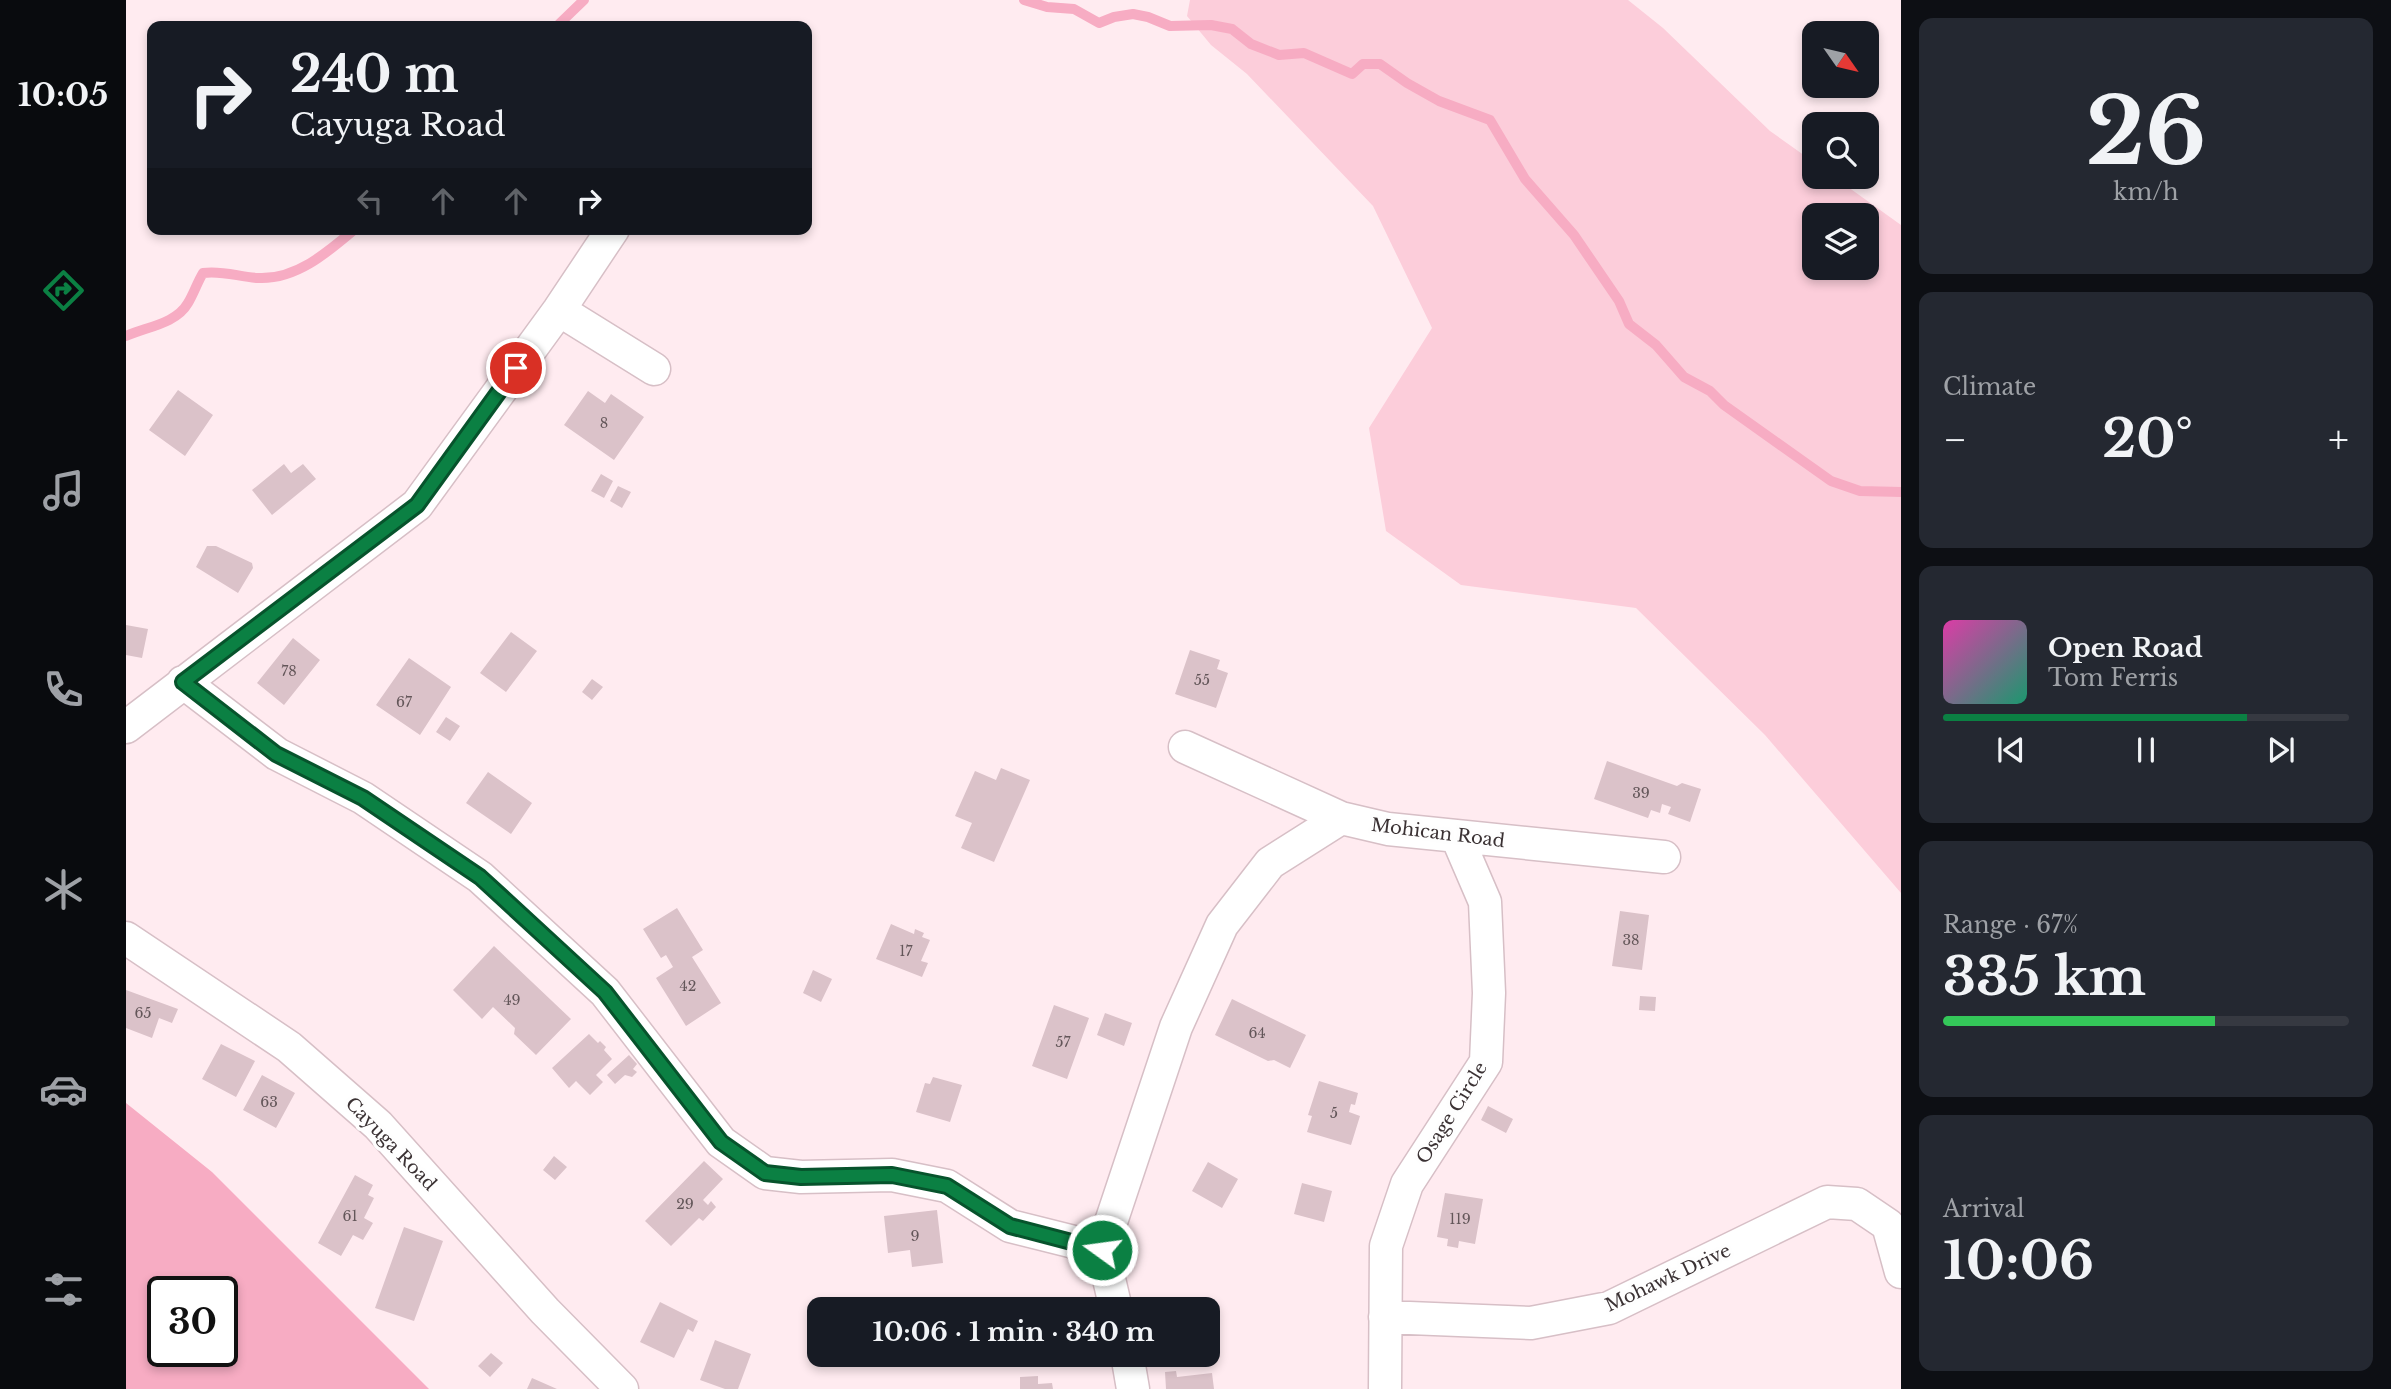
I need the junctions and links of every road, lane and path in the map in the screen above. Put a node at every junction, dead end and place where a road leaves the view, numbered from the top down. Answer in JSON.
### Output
{"nodes":[{"id":1,"x":609,"y":235,"type":"edge"},
{"id":2,"x":559,"y":310,"type":"junction"},
{"id":3,"x":654,"y":369,"type":"dead end"},
{"id":4,"x":183,"y":682,"type":"junction"},
{"id":5,"x":126,"y":727,"type":"edge"},
{"id":6,"x":1185,"y":747,"type":"dead end"},
{"id":7,"x":1341,"y":818,"type":"junction"},
{"id":8,"x":1457,"y":837,"type":"junction"},
{"id":9,"x":1664,"y":857,"type":"dead end"},
{"id":10,"x":126,"y":938,"type":"edge"},
{"id":11,"x":1102,"y":1250,"type":"junction"},
{"id":12,"x":1901,"y":1272,"type":"edge"},
{"id":13,"x":1113,"y":1297,"type":"edge"},
{"id":14,"x":1385,"y":1317,"type":"junction"},
{"id":15,"x":1130,"y":1367,"type":"edge"},
{"id":16,"x":622,"y":1389,"type":"edge"},
{"id":17,"x":1133,"y":1389,"type":"edge"},
{"id":18,"x":1385,"y":1389,"type":"edge"}],
"edges":[{"from":1,"to":2,"type":"street"},
{"from":2,"to":3,"type":"street"},
{"from":2,"to":4,"type":"street"},
{"from":4,"to":5,"type":"street"},
{"from":4,"to":11,"type":"street"},
{"from":6,"to":7,"type":"street","name":"Mohican Road"},
{"from":7,"to":8,"type":"street","name":"Mohican Road"},
{"from":7,"to":11,"type":"street"},
{"from":8,"to":9,"type":"street","name":"Mohican Road"},
{"from":8,"to":14,"type":"street","name":"Osage Circle"},
{"from":10,"to":16,"type":"street","name":"Cayuga Road"},
{"from":11,"to":13,"type":"street"},
{"from":12,"to":14,"type":"street","name":"Mohawk Drive"},
{"from":14,"to":18,"type":"street","name":"Osage Circle"},
{"from":15,"to":17,"type":"street"}]}
